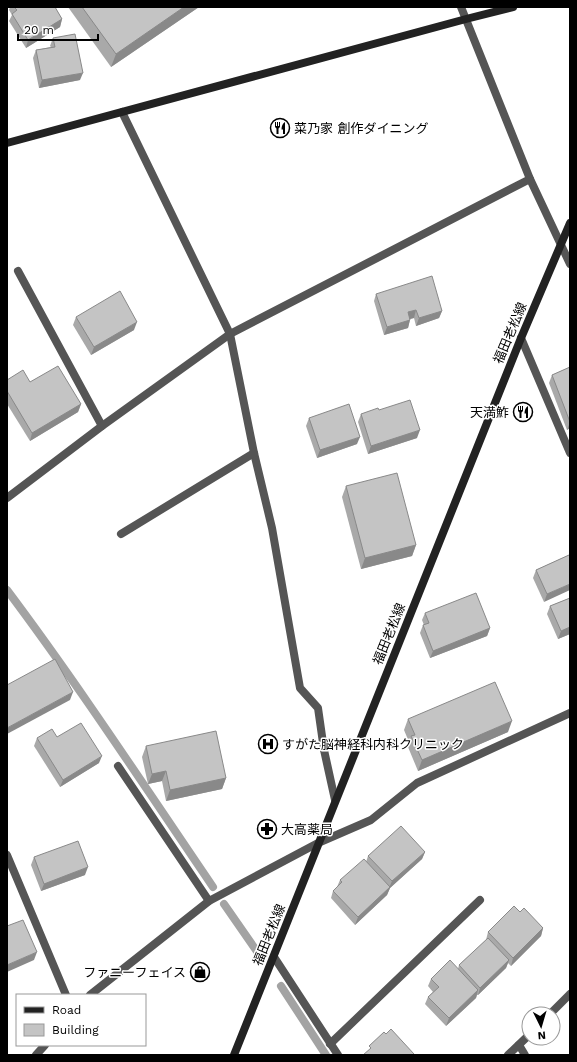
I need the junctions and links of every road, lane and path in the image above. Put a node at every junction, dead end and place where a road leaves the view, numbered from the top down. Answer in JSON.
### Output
{"nodes":[{"id":1,"x":461,"y":7,"type":"edge"},
{"id":2,"x":513,"y":7,"type":"edge"},
{"id":3,"x":466,"y":19,"type":"junction"},
{"id":4,"x":122,"y":112,"type":"junction"},
{"id":5,"x":7,"y":143,"type":"edge"},
{"id":6,"x":530,"y":179,"type":"junction"},
{"id":7,"x":570,"y":223,"type":"edge"},
{"id":8,"x":561,"y":244,"type":"junction"},
{"id":9,"x":570,"y":264,"type":"edge"},
{"id":10,"x":18,"y":271,"type":"dead end"},
{"id":11,"x":230,"y":334,"type":"junction"},
{"id":12,"x":521,"y":338,"type":"junction"},
{"id":13,"x":102,"y":426,"type":"junction"},
{"id":14,"x":254,"y":453,"type":"junction"},
{"id":15,"x":570,"y":453,"type":"edge"},
{"id":16,"x":7,"y":498,"type":"edge"},
{"id":17,"x":121,"y":534,"type":"dead end"},
{"id":18,"x":570,"y":713,"type":"edge"},
{"id":19,"x":118,"y":766,"type":"dead end"},
{"id":20,"x":336,"y":800,"type":"junction"},
{"id":21,"x":318,"y":843,"type":"junction"},
{"id":22,"x":7,"y":856,"type":"edge"},
{"id":23,"x":480,"y":900,"type":"dead end"},
{"id":24,"x":209,"y":901,"type":"junction"},
{"id":25,"x":274,"y":957,"type":"junction"},
{"id":26,"x":66,"y":994,"type":"edge"},
{"id":27,"x":91,"y":994,"type":"edge"},
{"id":28,"x":570,"y":994,"type":"edge"},
{"id":29,"x":558,"y":1006,"type":"edge"},
{"id":30,"x":330,"y":1044,"type":"junction"},
{"id":31,"x":519,"y":1045,"type":"joint"},
{"id":32,"x":44,"y":1046,"type":"edge"},
{"id":33,"x":36,"y":1055,"type":"edge"},
{"id":34,"x":234,"y":1055,"type":"edge"},
{"id":35,"x":338,"y":1055,"type":"edge"},
{"id":36,"x":508,"y":1055,"type":"edge"},
{"id":37,"x":525,"y":1055,"type":"edge"}],
"edges":[{"from":1,"to":3,"type":"street"},
{"from":2,"to":3,"type":"main road"},
{"from":3,"to":4,"type":"main road"},
{"from":3,"to":6,"type":"street"},
{"from":4,"to":5,"type":"main road"},
{"from":4,"to":11,"type":"street"},
{"from":6,"to":8,"type":"street"},
{"from":6,"to":11,"type":"street"},
{"from":7,"to":8,"type":"main road","name":"福田老松線"},
{"from":8,"to":9,"type":"street"},
{"from":8,"to":12,"type":"main road","name":"福田老松線"},
{"from":10,"to":13,"type":"street"},
{"from":11,"to":13,"type":"street"},
{"from":11,"to":14,"type":"street"},
{"from":12,"to":15,"type":"street"},
{"from":12,"to":20,"type":"main road","name":"福田老松線"},
{"from":13,"to":16,"type":"street"},
{"from":14,"to":17,"type":"street"},
{"from":14,"to":20,"type":"street"},
{"from":18,"to":21,"type":"street"},
{"from":19,"to":24,"type":"street"},
{"from":20,"to":21,"type":"main road","name":"福田老松線"},
{"from":21,"to":24,"type":"street"},
{"from":21,"to":25,"type":"main road","name":"福田老松線"},
{"from":22,"to":26,"type":"street"},
{"from":23,"to":30,"type":"street"},
{"from":24,"to":27,"type":"street"},
{"from":25,"to":30,"type":"street"},
{"from":25,"to":34,"type":"main road","name":"福田老松線"},
{"from":28,"to":29,"type":"street"},
{"from":30,"to":35,"type":"street"},
{"from":31,"to":36,"type":"street"},
{"from":31,"to":37,"type":"street"},
{"from":32,"to":33,"type":"street"}]}
